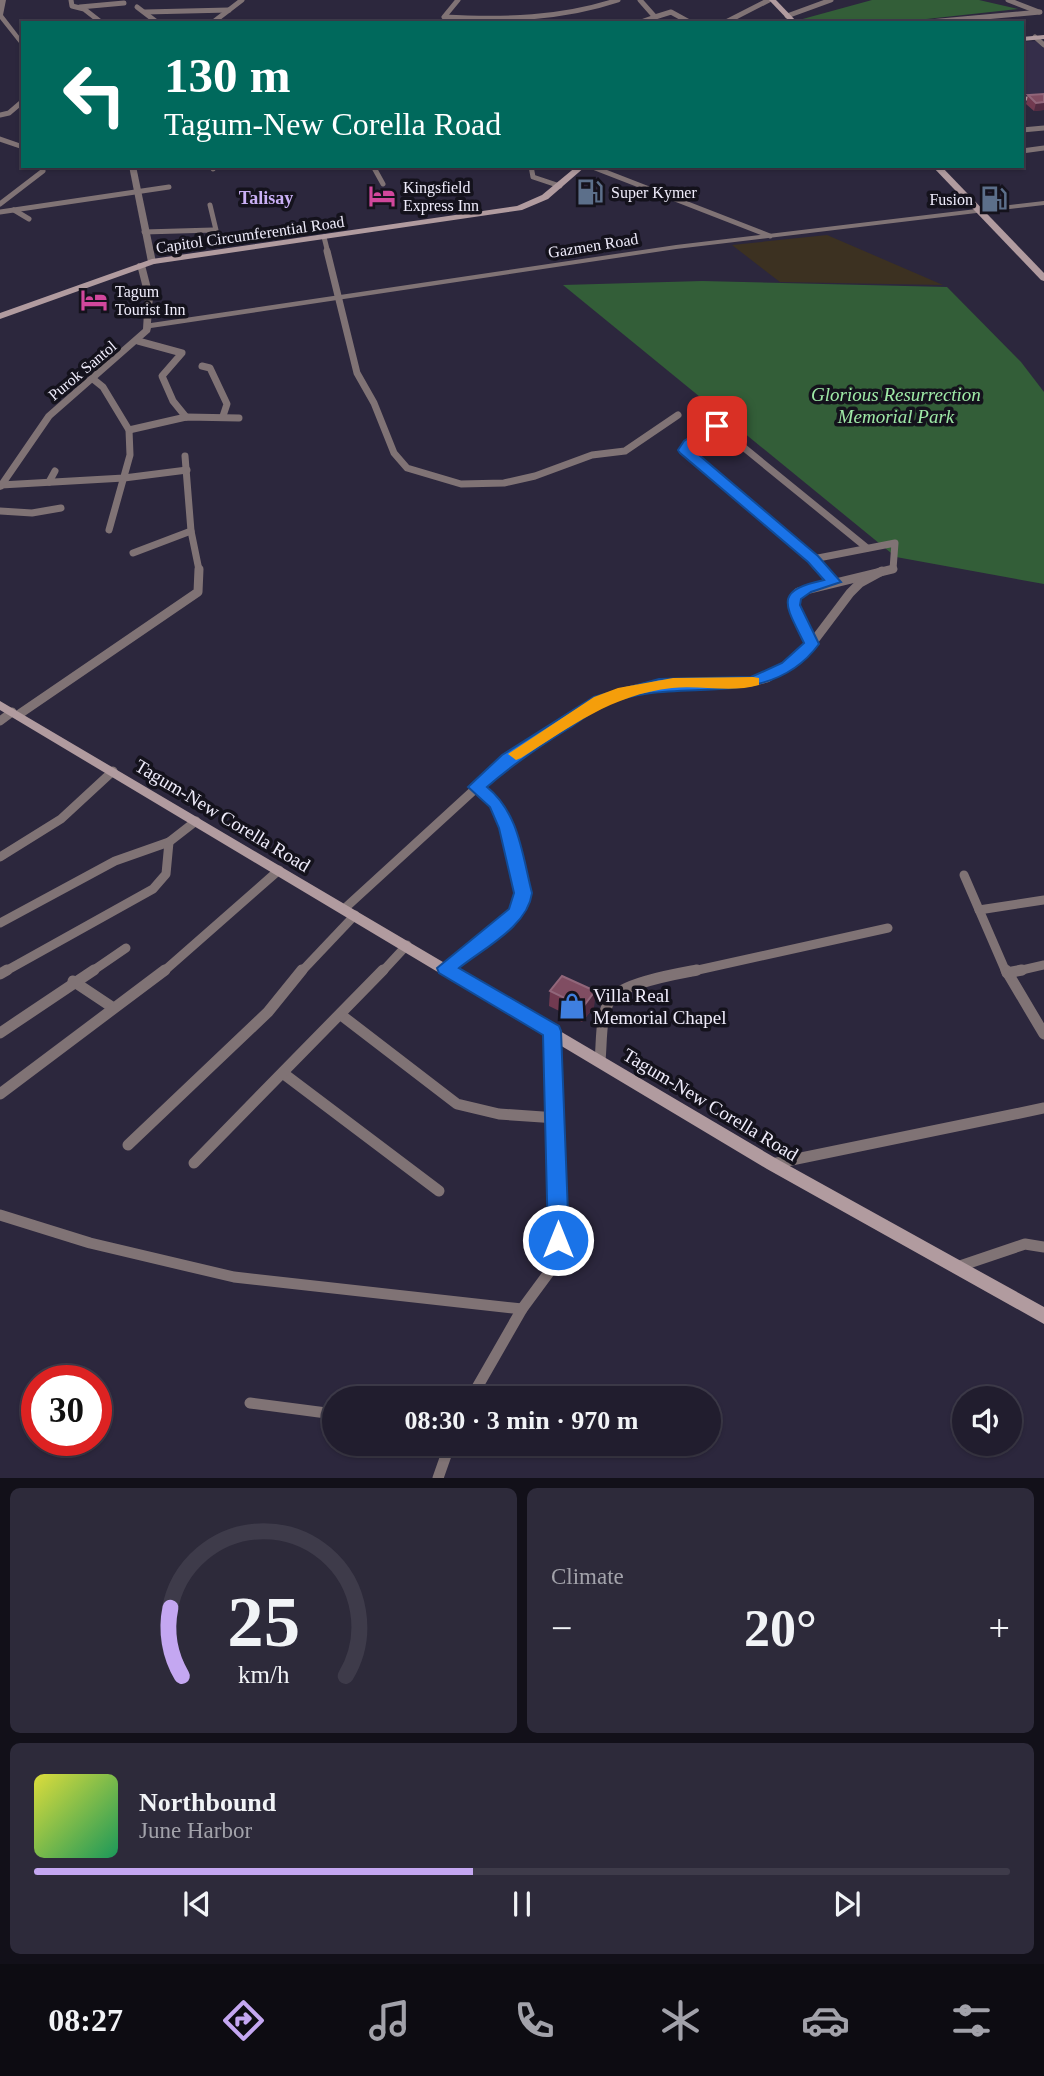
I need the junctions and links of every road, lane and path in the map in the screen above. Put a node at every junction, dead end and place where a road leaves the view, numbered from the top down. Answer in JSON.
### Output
{"nodes":[{"id":1,"x":3,"y":0,"type":"edge"},
{"id":2,"x":71,"y":0,"type":"edge"},
{"id":3,"x":242,"y":0,"type":"edge"},
{"id":4,"x":458,"y":0,"type":"edge"},
{"id":5,"x":618,"y":0,"type":"edge"},
{"id":6,"x":640,"y":0,"type":"edge"},
{"id":7,"x":770,"y":0,"type":"edge"},
{"id":8,"x":831,"y":0,"type":"edge"},
{"id":9,"x":1008,"y":0,"type":"edge"},
{"id":10,"x":124,"y":3,"type":"dead end"},
{"id":11,"x":80,"y":7,"type":"junction"},
{"id":12,"x":137,"y":7,"type":"dead end"},
{"id":13,"x":229,"y":10,"type":"junction"},
{"id":14,"x":145,"y":12,"type":"junction"},
{"id":15,"x":1042,"y":14,"type":"edge"},
{"id":16,"x":0,"y":15,"type":"edge"},
{"id":17,"x":787,"y":16,"type":"junction"},
{"id":18,"x":655,"y":17,"type":"junction"},
{"id":19,"x":100,"y":21,"type":"edge"},
{"id":20,"x":156,"y":21,"type":"edge"},
{"id":21,"x":215,"y":21,"type":"edge"},
{"id":22,"x":497,"y":21,"type":"edge"},
{"id":23,"x":644,"y":21,"type":"edge"},
{"id":24,"x":687,"y":21,"type":"edge"},
{"id":25,"x":728,"y":21,"type":"edge"},
{"id":26,"x":793,"y":21,"type":"edge"},
{"id":27,"x":946,"y":21,"type":"edge"},
{"id":28,"x":1040,"y":37,"type":"edge"},
{"id":29,"x":21,"y":43,"type":"edge"},
{"id":30,"x":1044,"y":46,"type":"edge"},
{"id":31,"x":1044,"y":97,"type":"edge"},
{"id":32,"x":1024,"y":99,"type":"edge"},
{"id":33,"x":21,"y":103,"type":"edge"},
{"id":34,"x":0,"y":115,"type":"edge"},
{"id":35,"x":1044,"y":128,"type":"edge"},
{"id":36,"x":1024,"y":130,"type":"edge"},
{"id":37,"x":0,"y":139,"type":"edge"},
{"id":38,"x":21,"y":146,"type":"edge"},
{"id":39,"x":1044,"y":148,"type":"edge"},
{"id":40,"x":1024,"y":151,"type":"edge"},
{"id":41,"x":132,"y":168,"type":"edge"},
{"id":42,"x":374,"y":168,"type":"edge"},
{"id":43,"x":531,"y":168,"type":"edge"},
{"id":44,"x":580,"y":168,"type":"edge"},
{"id":45,"x":595,"y":168,"type":"edge"},
{"id":46,"x":938,"y":168,"type":"edge"},
{"id":47,"x":43,"y":171,"type":"dead end"},
{"id":48,"x":166,"y":179,"type":"dead end"},
{"id":49,"x":383,"y":184,"type":"dead end"},
{"id":50,"x":560,"y":186,"type":"junction"},
{"id":51,"x":136,"y":191,"type":"junction"},
{"id":52,"x":1044,"y":203,"type":"edge"},
{"id":53,"x":0,"y":204,"type":"edge"},
{"id":54,"x":210,"y":205,"type":"dead end"},
{"id":55,"x":13,"y":210,"type":"junction"},
{"id":56,"x":0,"y":212,"type":"edge"},
{"id":57,"x":980,"y":212,"type":"junction"},
{"id":58,"x":29,"y":219,"type":"dead end"},
{"id":59,"x":144,"y":232,"type":"junction"},
{"id":60,"x":770,"y":236,"type":"junction"},
{"id":61,"x":324,"y":237,"type":"junction"},
{"id":62,"x":152,"y":262,"type":"junction"},
{"id":63,"x":141,"y":265,"type":"junction"},
{"id":64,"x":1044,"y":278,"type":"edge"},
{"id":65,"x":339,"y":299,"type":"junction"},
{"id":66,"x":0,"y":316,"type":"edge"},
{"id":67,"x":149,"y":326,"type":"junction"},
{"id":68,"x":138,"y":341,"type":"junction"},
{"id":69,"x":202,"y":366,"type":"dead end"},
{"id":70,"x":93,"y":379,"type":"junction"},
{"id":71,"x":678,"y":415,"type":"dead end"},
{"id":72,"x":223,"y":416,"type":"junction"},
{"id":73,"x":186,"y":417,"type":"junction"},
{"id":74,"x":239,"y":418,"type":"dead end"},
{"id":75,"x":710,"y":420,"type":"dead end"},
{"id":76,"x":717,"y":426,"type":"junction"},
{"id":77,"x":129,"y":430,"type":"junction"},
{"id":78,"x":186,"y":456,"type":"dead end"},
{"id":79,"x":187,"y":470,"type":"junction"},
{"id":80,"x":55,"y":471,"type":"dead end"},
{"id":81,"x":124,"y":478,"type":"junction"},
{"id":82,"x":49,"y":482,"type":"junction"},
{"id":83,"x":1,"y":486,"type":"edge"},
{"id":84,"x":61,"y":509,"type":"dead end"},
{"id":85,"x":0,"y":511,"type":"edge"},
{"id":86,"x":109,"y":530,"type":"dead end"},
{"id":87,"x":191,"y":531,"type":"junction"},
{"id":88,"x":867,"y":548,"type":"junction"},
{"id":89,"x":133,"y":553,"type":"dead end"},
{"id":90,"x":813,"y":559,"type":"junction"},
{"id":91,"x":882,"y":571,"type":"junction"},
{"id":92,"x":834,"y":582,"type":"junction"},
{"id":93,"x":812,"y":644,"type":"junction"},
{"id":94,"x":10,"y":711,"type":"edge"},
{"id":95,"x":0,"y":721,"type":"edge"},
{"id":96,"x":113,"y":771,"type":"junction"},
{"id":97,"x":476,"y":787,"type":"junction"},
{"id":98,"x":196,"y":821,"type":"junction"},
{"id":99,"x":169,"y":842,"type":"junction"},
{"id":100,"x":0,"y":857,"type":"edge"},
{"id":101,"x":279,"y":870,"type":"junction"},
{"id":102,"x":964,"y":875,"type":"dead end"},
{"id":103,"x":1044,"y":900,"type":"edge"},
{"id":104,"x":979,"y":910,"type":"junction"},
{"id":105,"x":350,"y":912,"type":"junction"},
{"id":106,"x":0,"y":923,"type":"edge"},
{"id":107,"x":888,"y":928,"type":"dead end"},
{"id":108,"x":407,"y":945,"type":"junction"},
{"id":109,"x":126,"y":947,"type":"dead end"},
{"id":110,"x":1044,"y":965,"type":"edge"},
{"id":111,"x":446,"y":968,"type":"junction"},
{"id":112,"x":1007,"y":973,"type":"junction"},
{"id":113,"x":0,"y":974,"type":"edge"},
{"id":114,"x":73,"y":981,"type":"junction"},
{"id":115,"x":112,"y":1007,"type":"junction"},
{"id":116,"x":341,"y":1015,"type":"junction"},
{"id":117,"x":552,"y":1031,"type":"junction"},
{"id":118,"x":0,"y":1033,"type":"edge"},
{"id":119,"x":1044,"y":1034,"type":"edge"},
{"id":120,"x":600,"y":1060,"type":"junction"},
{"id":121,"x":284,"y":1074,"type":"junction"},
{"id":122,"x":0,"y":1094,"type":"edge"},
{"id":123,"x":1044,"y":1108,"type":"edge"},
{"id":124,"x":557,"y":1118,"type":"junction"},
{"id":125,"x":128,"y":1145,"type":"dead end"},
{"id":126,"x":194,"y":1163,"type":"dead end"},
{"id":127,"x":772,"y":1164,"type":"junction"},
{"id":128,"x":439,"y":1191,"type":"dead end"},
{"id":129,"x":0,"y":1215,"type":"edge"},
{"id":130,"x":1044,"y":1247,"type":"edge"},
{"id":131,"x":957,"y":1268,"type":"junction"},
{"id":132,"x":522,"y":1309,"type":"junction"},
{"id":133,"x":1044,"y":1317,"type":"edge"},
{"id":134,"x":478,"y":1386,"type":"edge"},
{"id":135,"x":250,"y":1404,"type":"dead end"},
{"id":136,"x":322,"y":1413,"type":"edge"},
{"id":137,"x":446,"y":1456,"type":"edge"},
{"id":138,"x":438,"y":1478,"type":"edge"}],
"edges":[{"from":1,"to":16,"type":"street"},
{"from":2,"to":11,"type":"street"},
{"from":3,"to":13,"type":"street"},
{"from":4,"to":22,"type":"street"},
{"from":5,"to":22,"type":"street"},
{"from":6,"to":18,"type":"street"},
{"from":7,"to":17,"type":"main road"},
{"from":7,"to":25,"type":"street"},
{"from":8,"to":17,"type":"street"},
{"from":9,"to":15,"type":"street"},
{"from":10,"to":11,"type":"street"},
{"from":11,"to":19,"type":"street"},
{"from":12,"to":14,"type":"street"},
{"from":13,"to":14,"type":"street"},
{"from":13,"to":21,"type":"street"},
{"from":14,"to":20,"type":"street"},
{"from":15,"to":27,"type":"street"},
{"from":16,"to":29,"type":"street"},
{"from":17,"to":26,"type":"main road"},
{"from":18,"to":23,"type":"street"},
{"from":18,"to":24,"type":"street"},
{"from":28,"to":30,"type":"street"},
{"from":31,"to":32,"type":"main road"},
{"from":33,"to":34,"type":"street"},
{"from":35,"to":36,"type":"street"},
{"from":37,"to":38,"type":"street"},
{"from":39,"to":40,"type":"street"},
{"from":41,"to":51,"type":"street"},
{"from":42,"to":49,"type":"street"},
{"from":43,"to":50,"type":"street"},
{"from":44,"to":50,"type":"main road","name":"Capitol Circumferential Road"},
{"from":45,"to":60,"type":"street"},
{"from":46,"to":57,"type":"main road"},
{"from":47,"to":53,"type":"street"},
{"from":48,"to":51,"type":"street"},
{"from":50,"to":61,"type":"main road","name":"Capitol Circumferential Road"},
{"from":51,"to":55,"type":"street"},
{"from":51,"to":59,"type":"street"},
{"from":52,"to":57,"type":"street","name":"Gazmen Road"},
{"from":54,"to":59,"type":"street"},
{"from":55,"to":56,"type":"street"},
{"from":55,"to":58,"type":"street"},
{"from":57,"to":60,"type":"street","name":"Gazmen Road"},
{"from":57,"to":64,"type":"main road"},
{"from":59,"to":62,"type":"street"},
{"from":60,"to":65,"type":"street","name":"Gazmen Road"},
{"from":61,"to":62,"type":"main road","name":"Capitol Circumferential Road"},
{"from":61,"to":65,"type":"street"},
{"from":62,"to":63,"type":"main road","name":"Capitol Circumferential Road"},
{"from":63,"to":66,"type":"main road","name":"Capitol Circumferential Road"},
{"from":63,"to":67,"type":"street"},
{"from":65,"to":67,"type":"street","name":"Gazmen Road"},
{"from":65,"to":71,"type":"street"},
{"from":67,"to":68,"type":"street","name":"Purok Santol"},
{"from":68,"to":70,"type":"street","name":"Purok Santol"},
{"from":68,"to":73,"type":"street"},
{"from":69,"to":72,"type":"street"},
{"from":70,"to":77,"type":"street"},
{"from":70,"to":83,"type":"street","name":"Purok Santol"},
{"from":72,"to":73,"type":"street"},
{"from":72,"to":74,"type":"street"},
{"from":73,"to":77,"type":"street"},
{"from":75,"to":76,"type":"street"},
{"from":76,"to":88,"type":"street"},
{"from":76,"to":90,"type":"street"},
{"from":77,"to":81,"type":"street"},
{"from":78,"to":79,"type":"street"},
{"from":79,"to":81,"type":"street"},
{"from":79,"to":87,"type":"street"},
{"from":80,"to":82,"type":"street"},
{"from":81,"to":82,"type":"street"},
{"from":81,"to":86,"type":"street"},
{"from":82,"to":83,"type":"street"},
{"from":84,"to":85,"type":"street"},
{"from":87,"to":89,"type":"street"},
{"from":87,"to":94,"type":"street"},
{"from":88,"to":90,"type":"street"},
{"from":88,"to":91,"type":"street"},
{"from":90,"to":92,"type":"street"},
{"from":91,"to":92,"type":"street"},
{"from":91,"to":93,"type":"street"},
{"from":92,"to":93,"type":"street"},
{"from":93,"to":97,"type":"street"},
{"from":94,"to":95,"type":"street"},
{"from":94,"to":96,"type":"main road","name":"Tagum-New Corella Road"},
{"from":96,"to":98,"type":"main road","name":"Tagum-New Corella Road"},
{"from":96,"to":100,"type":"street"},
{"from":97,"to":105,"type":"street"},
{"from":97,"to":111,"type":"street"},
{"from":98,"to":99,"type":"street"},
{"from":98,"to":101,"type":"main road","name":"Tagum-New Corella Road"},
{"from":99,"to":106,"type":"street"},
{"from":99,"to":113,"type":"street"},
{"from":101,"to":105,"type":"main road","name":"Tagum-New Corella Road"},
{"from":101,"to":115,"type":"street"},
{"from":102,"to":104,"type":"street"},
{"from":103,"to":104,"type":"street"},
{"from":104,"to":112,"type":"street"},
{"from":105,"to":108,"type":"main road","name":"Tagum-New Corella Road"},
{"from":105,"to":125,"type":"street"},
{"from":107,"to":120,"type":"street"},
{"from":108,"to":111,"type":"main road","name":"Tagum-New Corella Road"},
{"from":108,"to":116,"type":"street"},
{"from":109,"to":114,"type":"street"},
{"from":110,"to":112,"type":"street"},
{"from":111,"to":117,"type":"main road","name":"Tagum-New Corella Road"},
{"from":112,"to":119,"type":"street"},
{"from":114,"to":115,"type":"street"},
{"from":114,"to":118,"type":"street"},
{"from":115,"to":122,"type":"street"},
{"from":116,"to":121,"type":"street"},
{"from":116,"to":124,"type":"street"},
{"from":117,"to":120,"type":"main road","name":"Tagum-New Corella Road"},
{"from":117,"to":124,"type":"street"},
{"from":120,"to":127,"type":"main road","name":"Tagum-New Corella Road"},
{"from":121,"to":126,"type":"street"},
{"from":121,"to":128,"type":"street"},
{"from":123,"to":127,"type":"street"},
{"from":124,"to":132,"type":"street"},
{"from":127,"to":131,"type":"main road","name":"Tagum-New Corella Road"},
{"from":129,"to":132,"type":"street"},
{"from":130,"to":131,"type":"street"},
{"from":131,"to":133,"type":"main road","name":"Tagum-New Corella Road"},
{"from":132,"to":134,"type":"street"},
{"from":135,"to":136,"type":"street"},
{"from":137,"to":138,"type":"street"}]}
